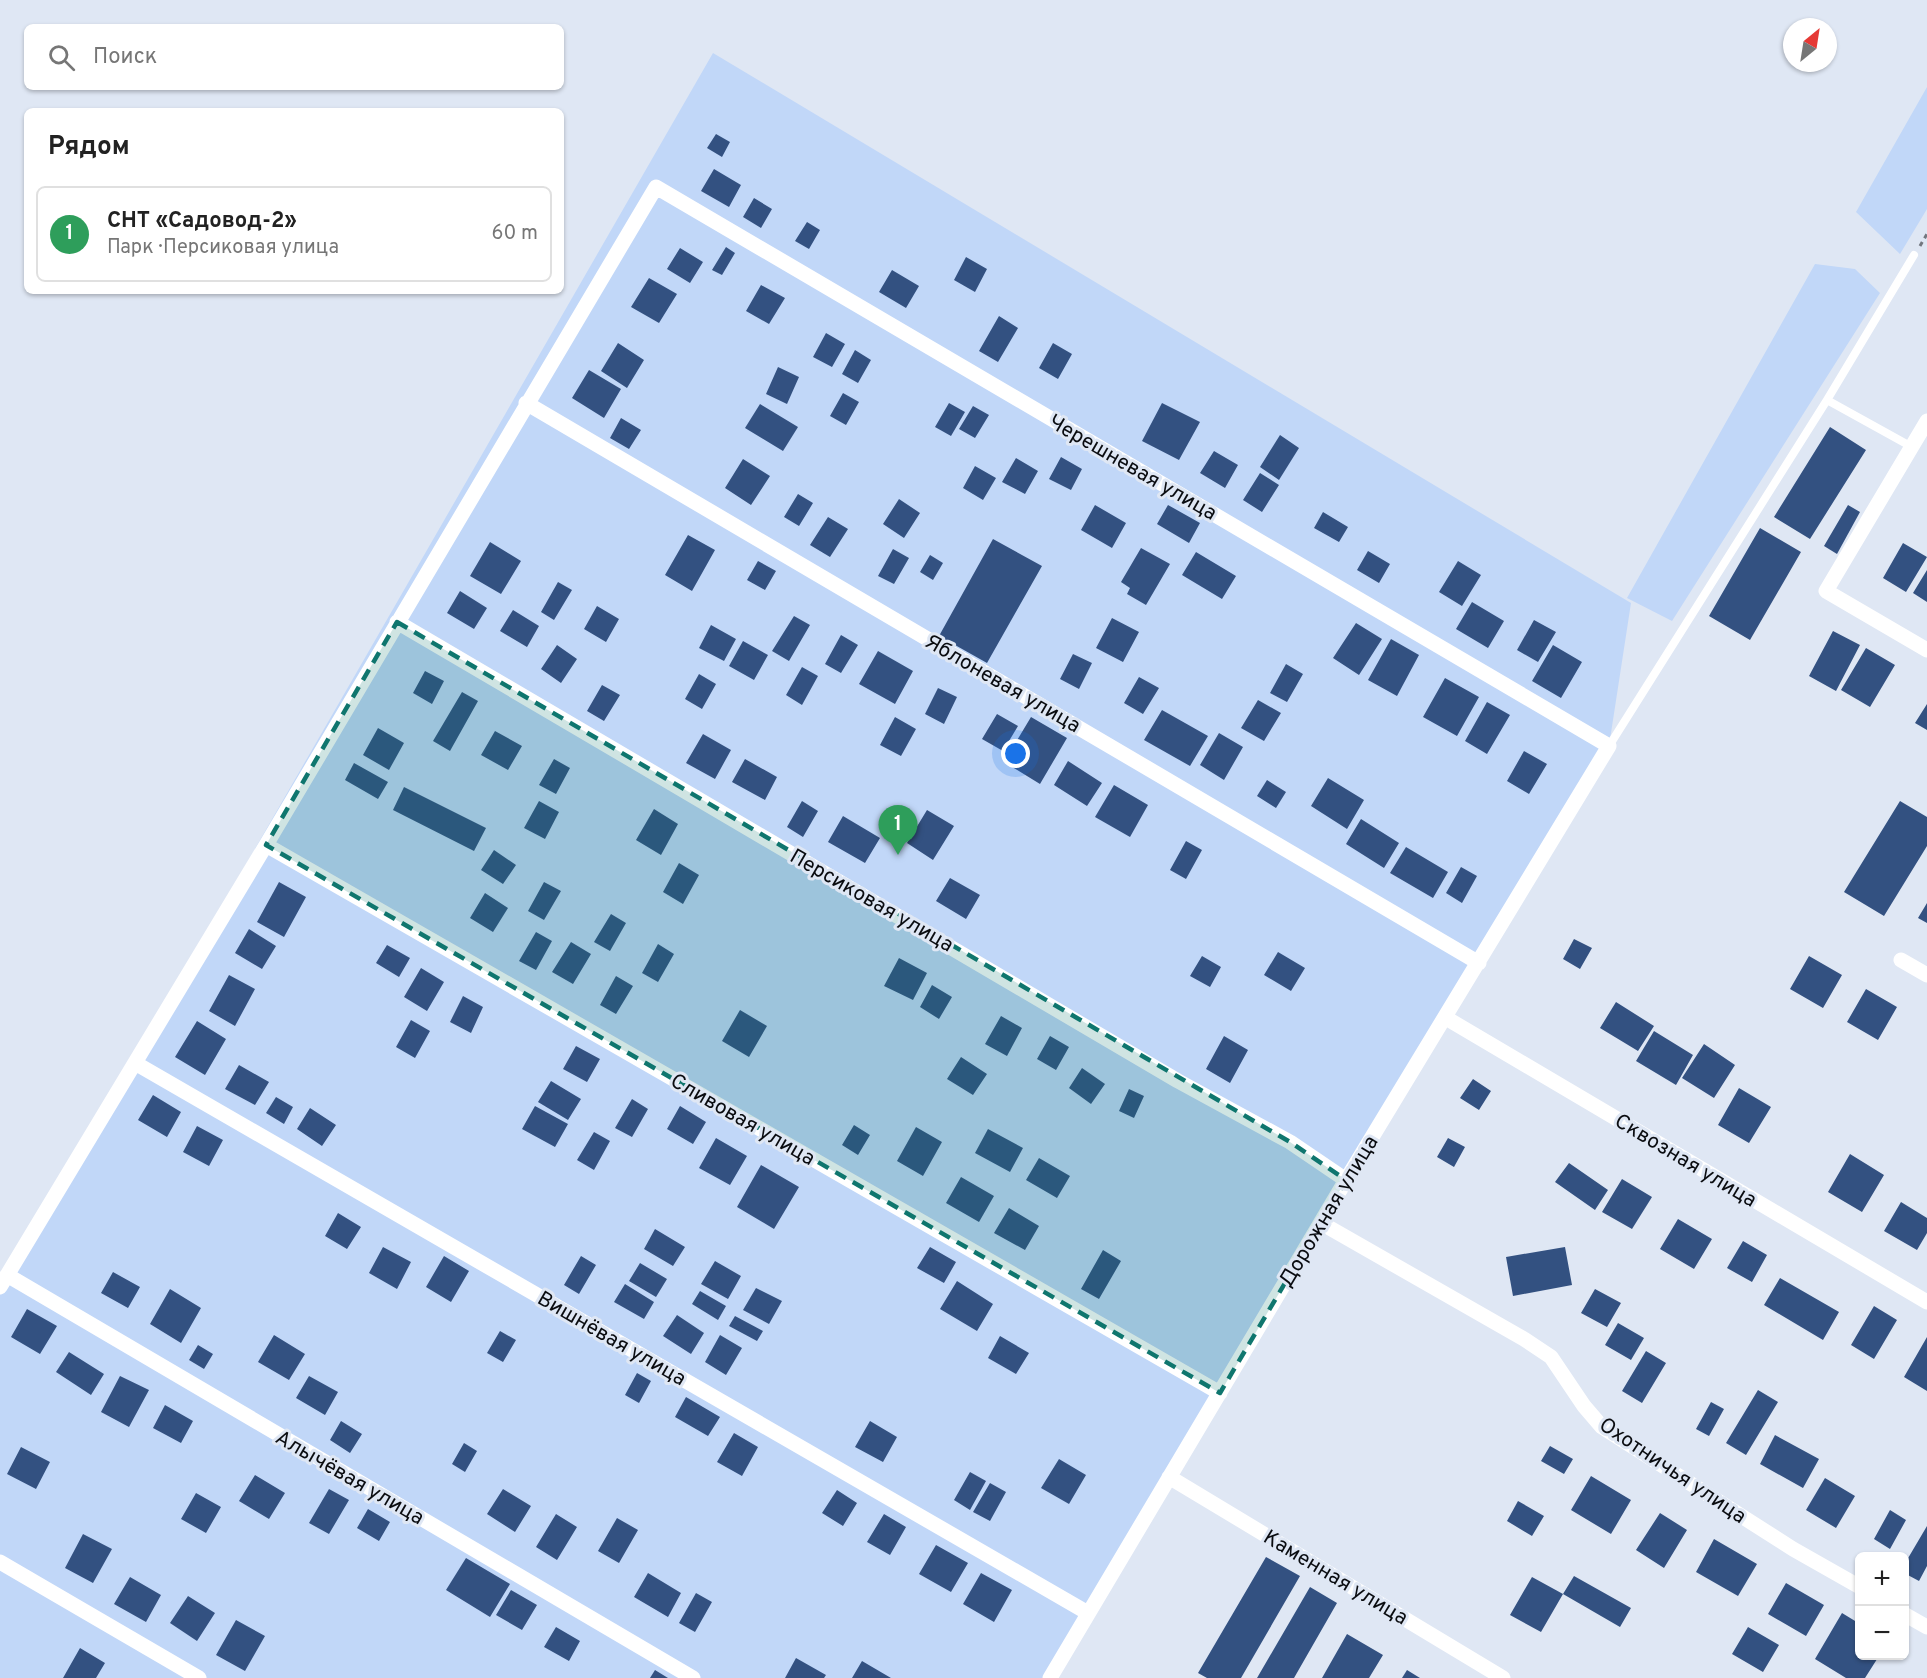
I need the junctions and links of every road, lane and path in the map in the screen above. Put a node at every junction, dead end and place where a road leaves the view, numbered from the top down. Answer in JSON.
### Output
{"nodes":[{"id":1,"x":1914,"y":255,"type":"dead end"},
{"id":2,"x":1827,"y":400,"type":"junction"},
{"id":3,"x":526,"y":404,"type":"junction"},
{"id":4,"x":1927,"y":422,"type":"edge"},
{"id":5,"x":1912,"y":447,"type":"junction"},
{"id":6,"x":397,"y":622,"type":"junction"},
{"id":7,"x":1927,"y":650,"type":"edge"},
{"id":8,"x":1609,"y":746,"type":"junction"},
{"id":9,"x":266,"y":845,"type":"junction"},
{"id":10,"x":1901,"y":960,"type":"dead end"},
{"id":11,"x":1479,"y":963,"type":"junction"},
{"id":12,"x":1927,"y":975,"type":"edge"},
{"id":13,"x":1446,"y":1018,"type":"junction"},
{"id":14,"x":135,"y":1063,"type":"junction"},
{"id":15,"x":1347,"y":1180,"type":"junction"},
{"id":16,"x":1321,"y":1223,"type":"junction"},
{"id":17,"x":4,"y":1281,"type":"edge"},
{"id":18,"x":1927,"y":1302,"type":"edge"},
{"id":19,"x":1220,"y":1393,"type":"junction"},
{"id":20,"x":1168,"y":1477,"type":"junction"},
{"id":21,"x":0,"y":1562,"type":"edge"},
{"id":22,"x":1855,"y":1584,"type":"edge"},
{"id":23,"x":1088,"y":1612,"type":"junction"},
{"id":24,"x":1909,"y":1616,"type":"edge"},
{"id":25,"x":1927,"y":1627,"type":"edge"},
{"id":26,"x":200,"y":1678,"type":"edge"},
{"id":27,"x":693,"y":1678,"type":"edge"},
{"id":28,"x":1050,"y":1678,"type":"edge"},
{"id":29,"x":1503,"y":1678,"type":"edge"}],
"edges":[{"from":1,"to":2,"type":"lane"},
{"from":2,"to":5,"type":"lane"},
{"from":2,"to":8,"type":"lane"},
{"from":3,"to":6,"type":"street"},
{"from":3,"to":8,"type":"street","name":"Черешневая улица"},
{"from":3,"to":11,"type":"street","name":"Яблоневая улица"},
{"from":4,"to":5,"type":"street"},
{"from":5,"to":7,"type":"street"},
{"from":6,"to":9,"type":"street"},
{"from":6,"to":15,"type":"street","name":"Персиковая улица"},
{"from":8,"to":11,"type":"street","name":"Дорожная улица"},
{"from":9,"to":14,"type":"street"},
{"from":9,"to":19,"type":"street","name":"Сливовая улица"},
{"from":10,"to":12,"type":"street"},
{"from":11,"to":13,"type":"street","name":"Дорожная улица"},
{"from":13,"to":15,"type":"street","name":"Дорожная улица"},
{"from":13,"to":18,"type":"street","name":"Сквозная улица"},
{"from":14,"to":17,"type":"street"},
{"from":14,"to":23,"type":"street","name":"Вишнёвая улица"},
{"from":15,"to":16,"type":"street","name":"Дорожная улица"},
{"from":16,"to":19,"type":"street","name":"Дорожная улица"},
{"from":16,"to":22,"type":"street","name":"Охотничья улица"},
{"from":17,"to":27,"type":"street","name":"Алычёвая улица"},
{"from":19,"to":20,"type":"street","name":"Дорожная улица"},
{"from":20,"to":23,"type":"street","name":"Дорожная улица"},
{"from":20,"to":29,"type":"street","name":"Каменная улица"},
{"from":21,"to":26,"type":"street"},
{"from":23,"to":28,"type":"street","name":"Дорожная улица"},
{"from":24,"to":25,"type":"street"}]}
